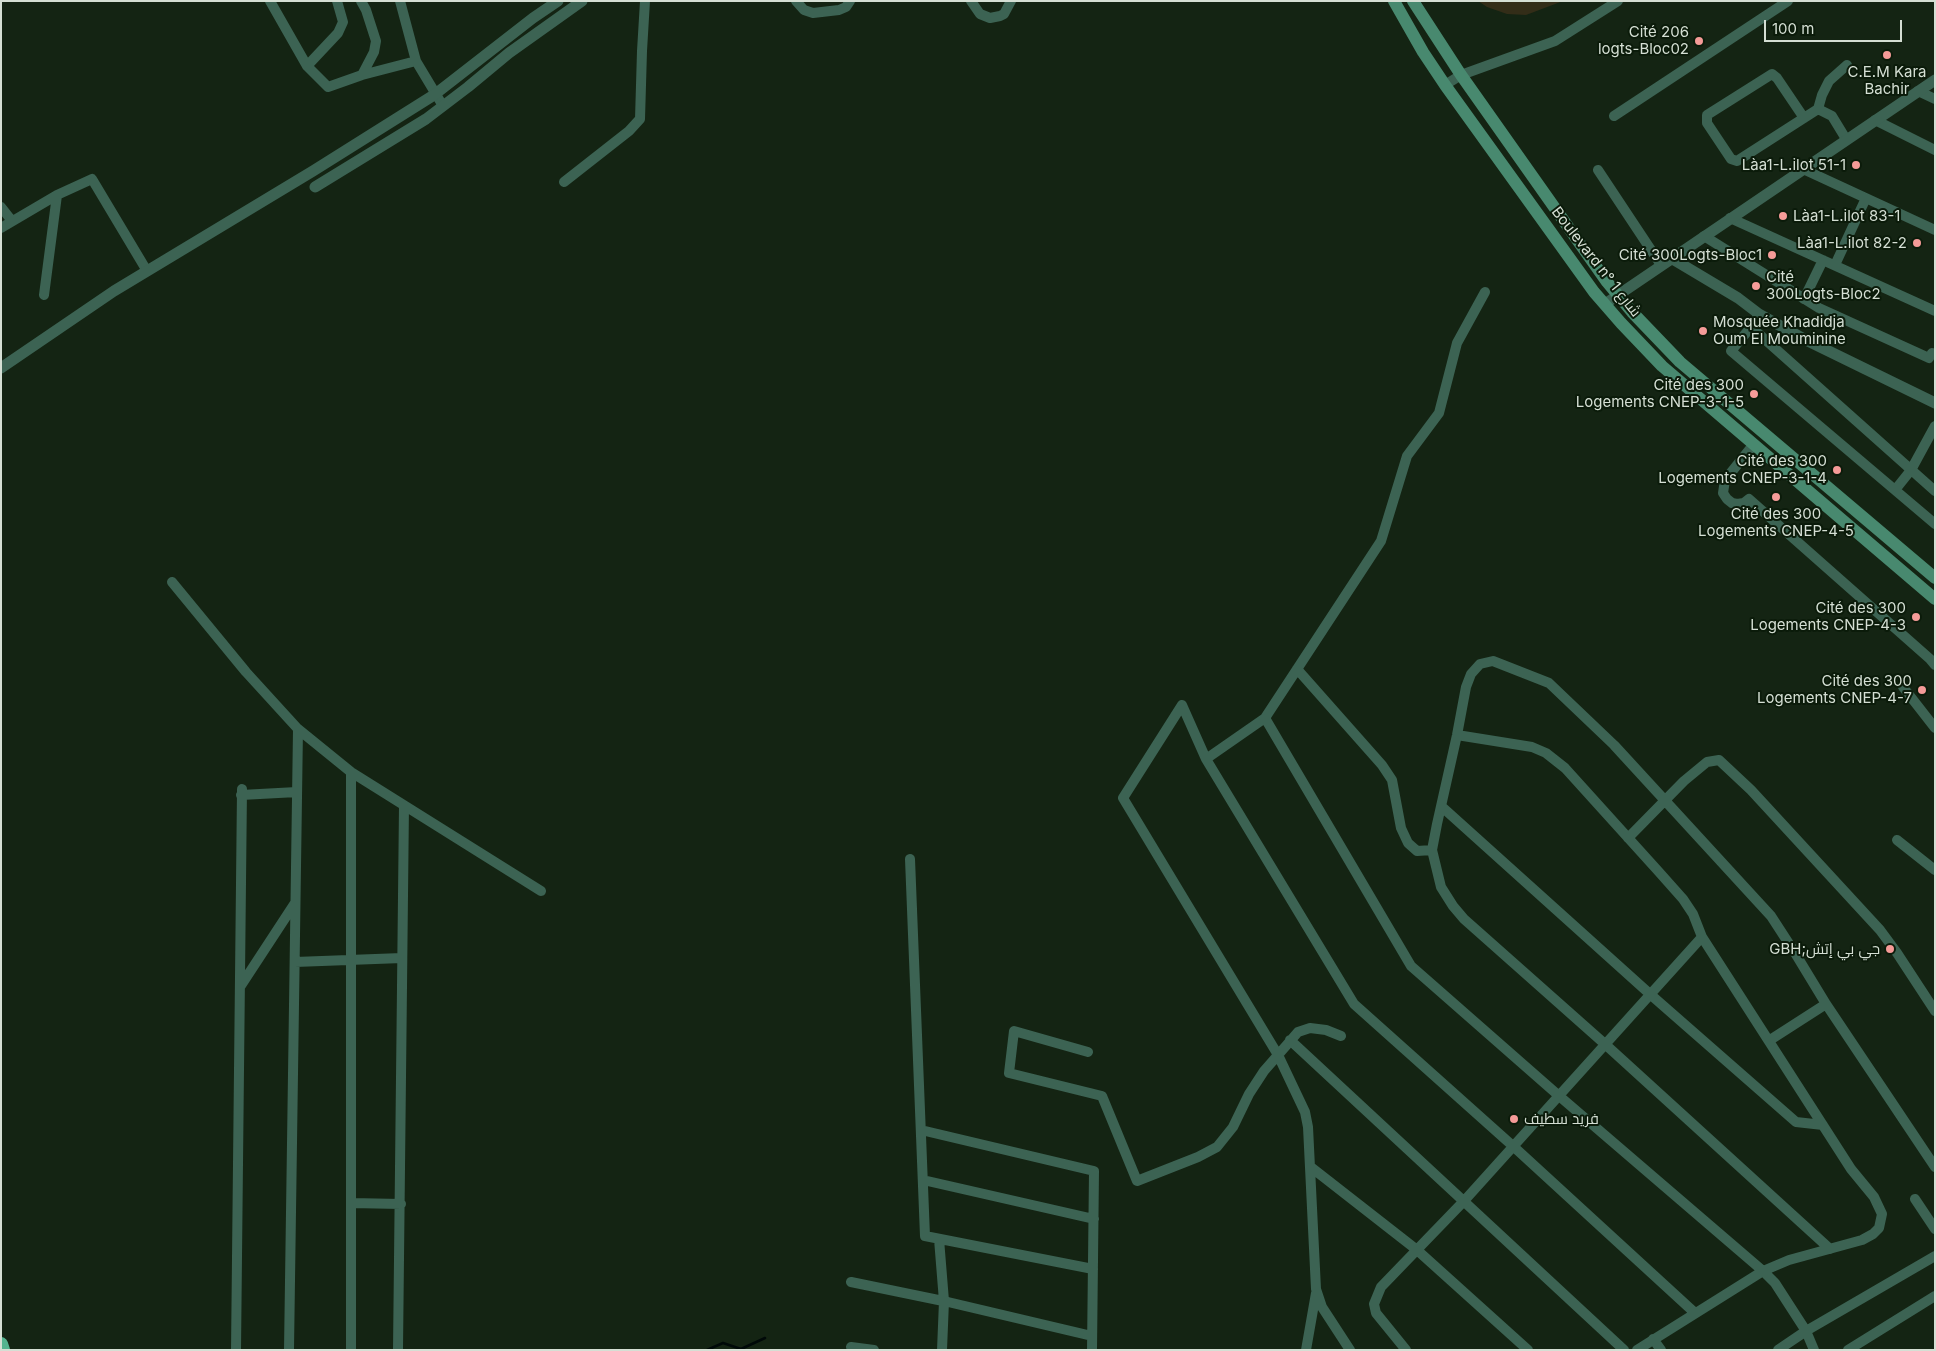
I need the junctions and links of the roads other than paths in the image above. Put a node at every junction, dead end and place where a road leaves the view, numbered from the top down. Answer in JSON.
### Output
{"nodes":[{"id":1,"x":270,"y":1,"type":"edge"},
{"id":2,"x":338,"y":1,"type":"edge"},
{"id":3,"x":361,"y":1,"type":"edge"},
{"id":4,"x":400,"y":1,"type":"edge"},
{"id":5,"x":558,"y":1,"type":"edge"},
{"id":6,"x":645,"y":1,"type":"edge"},
{"id":7,"x":796,"y":1,"type":"edge"},
{"id":8,"x":850,"y":1,"type":"edge"},
{"id":9,"x":971,"y":1,"type":"edge"},
{"id":10,"x":1011,"y":1,"type":"edge"},
{"id":11,"x":1394,"y":1,"type":"edge"},
{"id":12,"x":1413,"y":1,"type":"edge"},
{"id":13,"x":1618,"y":1,"type":"edge"},
{"id":14,"x":1788,"y":1,"type":"edge"},
{"id":15,"x":579,"y":2,"type":"edge"},
{"id":16,"x":416,"y":61,"type":"junction"},
{"id":17,"x":1846,"y":65,"type":"dead end"},
{"id":18,"x":307,"y":66,"type":"junction"},
{"id":19,"x":362,"y":75,"type":"junction"},
{"id":20,"x":1461,"y":75,"type":"junction"},
{"id":21,"x":1935,"y":80,"type":"edge"},
{"id":22,"x":1445,"y":85,"type":"junction"},
{"id":23,"x":1918,"y":92,"type":"junction"},
{"id":24,"x":434,"y":94,"type":"junction"},
{"id":25,"x":1935,"y":99,"type":"edge"},
{"id":26,"x":443,"y":106,"type":"junction"},
{"id":27,"x":1818,"y":109,"type":"junction"},
{"id":28,"x":1614,"y":116,"type":"dead end"},
{"id":29,"x":1804,"y":118,"type":"junction"},
{"id":30,"x":1875,"y":120,"type":"junction"},
{"id":31,"x":1846,"y":139,"type":"junction"},
{"id":32,"x":1935,"y":150,"type":"edge"},
{"id":33,"x":1803,"y":169,"type":"junction"},
{"id":34,"x":1598,"y":170,"type":"dead end"},
{"id":35,"x":564,"y":182,"type":"dead end"},
{"id":36,"x":314,"y":187,"type":"dead end"},
{"id":37,"x":56,"y":195,"type":"junction"},
{"id":38,"x":1866,"y":198,"type":"junction"},
{"id":39,"x":1,"y":207,"type":"edge"},
{"id":40,"x":1730,"y":218,"type":"junction"},
{"id":41,"x":12,"y":221,"type":"junction"},
{"id":42,"x":2,"y":228,"type":"edge"},
{"id":43,"x":1935,"y":230,"type":"edge"},
{"id":44,"x":1,"y":233,"type":"edge"},
{"id":45,"x":1704,"y":236,"type":"junction"},
{"id":46,"x":1823,"y":260,"type":"junction"},
{"id":47,"x":1666,"y":262,"type":"junction"},
{"id":48,"x":1835,"y":265,"type":"junction"},
{"id":49,"x":147,"y":271,"type":"junction"},
{"id":50,"x":1485,"y":292,"type":"dead end"},
{"id":51,"x":44,"y":295,"type":"dead end"},
{"id":52,"x":1618,"y":295,"type":"junction"},
{"id":53,"x":1804,"y":300,"type":"junction"},
{"id":54,"x":1605,"y":304,"type":"junction"},
{"id":55,"x":1935,"y":311,"type":"edge"},
{"id":56,"x":1759,"y":314,"type":"junction"},
{"id":57,"x":1751,"y":327,"type":"junction"},
{"id":58,"x":1935,"y":354,"type":"edge"},
{"id":59,"x":1,"y":368,"type":"edge"},
{"id":60,"x":1935,"y":403,"type":"edge"},
{"id":61,"x":1935,"y":426,"type":"edge"},
{"id":62,"x":1754,"y":444,"type":"junction"},
{"id":63,"x":1911,"y":470,"type":"junction"},
{"id":64,"x":1895,"y":490,"type":"junction"},
{"id":65,"x":1935,"y":491,"type":"edge"},
{"id":66,"x":1935,"y":524,"type":"edge"},
{"id":67,"x":1935,"y":578,"type":"edge"},
{"id":68,"x":172,"y":582,"type":"dead end"},
{"id":69,"x":1935,"y":598,"type":"edge"},
{"id":70,"x":1935,"y":665,"type":"edge"},
{"id":71,"x":1297,"y":669,"type":"junction"},
{"id":72,"x":1903,"y":687,"type":"dead end"},
{"id":73,"x":1265,"y":718,"type":"junction"},
{"id":74,"x":1935,"y":728,"type":"edge"},
{"id":75,"x":298,"y":729,"type":"junction"},
{"id":76,"x":1457,"y":735,"type":"junction"},
{"id":77,"x":1206,"y":759,"type":"junction"},
{"id":78,"x":351,"y":772,"type":"junction"},
{"id":79,"x":297,"y":792,"type":"junction"},
{"id":80,"x":1665,"y":801,"type":"junction"},
{"id":81,"x":404,"y":804,"type":"junction"},
{"id":82,"x":1441,"y":806,"type":"junction"},
{"id":83,"x":1628,"y":838,"type":"junction"},
{"id":84,"x":1897,"y":840,"type":"dead end"},
{"id":85,"x":1432,"y":850,"type":"junction"},
{"id":86,"x":910,"y":859,"type":"dead end"},
{"id":87,"x":1935,"y":870,"type":"edge"},
{"id":88,"x":541,"y":891,"type":"dead end"},
{"id":89,"x":295,"y":903,"type":"junction"},
{"id":90,"x":1702,"y":937,"type":"junction"},
{"id":91,"x":402,"y":958,"type":"junction"},
{"id":92,"x":351,"y":959,"type":"junction"},
{"id":93,"x":295,"y":962,"type":"junction"},
{"id":94,"x":240,"y":988,"type":"junction"},
{"id":95,"x":1651,"y":995,"type":"junction"},
{"id":96,"x":1826,"y":1004,"type":"junction"},
{"id":97,"x":1934,"y":1007,"type":"edge"},
{"id":98,"x":1341,"y":1036,"type":"dead end"},
{"id":99,"x":1290,"y":1040,"type":"junction"},
{"id":100,"x":1770,"y":1040,"type":"junction"},
{"id":101,"x":1606,"y":1045,"type":"junction"},
{"id":102,"x":1088,"y":1052,"type":"dead end"},
{"id":103,"x":1278,"y":1055,"type":"junction"},
{"id":104,"x":1558,"y":1095,"type":"junction"},
{"id":105,"x":1824,"y":1125,"type":"junction"},
{"id":106,"x":921,"y":1130,"type":"junction"},
{"id":107,"x":1514,"y":1147,"type":"junction"},
{"id":108,"x":1933,"y":1160,"type":"edge"},
{"id":109,"x":1312,"y":1168,"type":"junction"},
{"id":110,"x":923,"y":1180,"type":"junction"},
{"id":111,"x":1915,"y":1200,"type":"dead end"},
{"id":112,"x":1464,"y":1201,"type":"junction"},
{"id":113,"x":351,"y":1203,"type":"junction"},
{"id":114,"x":400,"y":1204,"type":"junction"},
{"id":115,"x":1094,"y":1219,"type":"junction"},
{"id":116,"x":1935,"y":1229,"type":"edge"},
{"id":117,"x":939,"y":1239,"type":"junction"},
{"id":118,"x":1830,"y":1249,"type":"junction"},
{"id":119,"x":1417,"y":1250,"type":"junction"},
{"id":120,"x":1935,"y":1256,"type":"edge"},
{"id":121,"x":1093,"y":1269,"type":"junction"},
{"id":122,"x":1763,"y":1271,"type":"junction"},
{"id":123,"x":851,"y":1282,"type":"dead end"},
{"id":124,"x":1316,"y":1289,"type":"junction"},
{"id":125,"x":1935,"y":1296,"type":"edge"},
{"id":126,"x":944,"y":1301,"type":"junction"},
{"id":127,"x":1694,"y":1313,"type":"junction"},
{"id":128,"x":1806,"y":1331,"type":"junction"},
{"id":129,"x":1092,"y":1336,"type":"junction"},
{"id":130,"x":1653,"y":1339,"type":"junction"},
{"id":131,"x":1,"y":1344,"type":"edge"},
{"id":132,"x":851,"y":1346,"type":"dead end"},
{"id":133,"x":3,"y":1350,"type":"edge"},
{"id":134,"x":236,"y":1350,"type":"edge"},
{"id":135,"x":289,"y":1350,"type":"edge"},
{"id":136,"x":350,"y":1350,"type":"edge"},
{"id":137,"x":398,"y":1350,"type":"edge"},
{"id":138,"x":874,"y":1350,"type":"edge"},
{"id":139,"x":942,"y":1350,"type":"edge"},
{"id":140,"x":1092,"y":1350,"type":"edge"},
{"id":141,"x":1306,"y":1350,"type":"edge"},
{"id":142,"x":1350,"y":1350,"type":"edge"},
{"id":143,"x":1406,"y":1350,"type":"edge"},
{"id":144,"x":1528,"y":1350,"type":"edge"},
{"id":145,"x":1624,"y":1350,"type":"edge"},
{"id":146,"x":1637,"y":1350,"type":"edge"},
{"id":147,"x":1661,"y":1350,"type":"edge"},
{"id":148,"x":1778,"y":1350,"type":"edge"},
{"id":149,"x":1814,"y":1350,"type":"edge"},
{"id":150,"x":1848,"y":1350,"type":"edge"}],
"edges":[{"from":1,"to":18,"type":"street"},
{"from":2,"to":18,"type":"street"},
{"from":3,"to":19,"type":"street"},
{"from":4,"to":16,"type":"street"},
{"from":5,"to":24,"type":"street"},
{"from":6,"to":35,"type":"street"},
{"from":7,"to":8,"type":"street"},
{"from":9,"to":10,"type":"street"},
{"from":11,"to":22,"type":"main road","name":"Boulevard n° شارع 1"},
{"from":12,"to":20,"type":"main road","name":"Boulevard n° شارع 1"},
{"from":13,"to":20,"type":"street"},
{"from":14,"to":28,"type":"street"},
{"from":15,"to":26,"type":"street"},
{"from":16,"to":19,"type":"street"},
{"from":16,"to":24,"type":"street"},
{"from":17,"to":27,"type":"street"},
{"from":18,"to":19,"type":"street"},
{"from":20,"to":22,"type":"street"},
{"from":20,"to":52,"type":"main road","name":"Boulevard n° شارع 1"},
{"from":21,"to":23,"type":"street"},
{"from":22,"to":54,"type":"main road","name":"Boulevard n° شارع 1"},
{"from":23,"to":25,"type":"street"},
{"from":23,"to":30,"type":"street"},
{"from":24,"to":26,"type":"street"},
{"from":24,"to":49,"type":"street"},
{"from":26,"to":36,"type":"street"},
{"from":27,"to":29,"type":"street"},
{"from":27,"to":31,"type":"street"},
{"from":29,"to":29,"type":"street"},
{"from":30,"to":31,"type":"street"},
{"from":30,"to":32,"type":"street"},
{"from":31,"to":33,"type":"street"},
{"from":33,"to":38,"type":"street"},
{"from":33,"to":40,"type":"street"},
{"from":34,"to":47,"type":"street"},
{"from":37,"to":41,"type":"street"},
{"from":37,"to":49,"type":"street"},
{"from":37,"to":51,"type":"street"},
{"from":38,"to":43,"type":"street"},
{"from":38,"to":48,"type":"street"},
{"from":39,"to":41,"type":"street"},
{"from":40,"to":45,"type":"street"},
{"from":40,"to":46,"type":"street"},
{"from":41,"to":42,"type":"street"},
{"from":42,"to":44,"type":"street"},
{"from":45,"to":47,"type":"street"},
{"from":45,"to":53,"type":"street"},
{"from":46,"to":48,"type":"street"},
{"from":46,"to":53,"type":"street"},
{"from":47,"to":52,"type":"street"},
{"from":47,"to":56,"type":"street"},
{"from":48,"to":55,"type":"street"},
{"from":49,"to":59,"type":"street"},
{"from":50,"to":71,"type":"street"},
{"from":52,"to":54,"type":"street"},
{"from":52,"to":67,"type":"main road","name":"Boulevard n° شارع 1"},
{"from":53,"to":58,"type":"street"},
{"from":54,"to":62,"type":"main road","name":"Boulevard n° شارع 1"},
{"from":56,"to":57,"type":"street"},
{"from":56,"to":60,"type":"street"},
{"from":57,"to":63,"type":"street"},
{"from":57,"to":64,"type":"street"},
{"from":61,"to":63,"type":"street"},
{"from":62,"to":69,"type":"main road","name":"Boulevard n° شارع 1"},
{"from":62,"to":70,"type":"street"},
{"from":63,"to":64,"type":"street"},
{"from":63,"to":65,"type":"street"},
{"from":64,"to":66,"type":"street"},
{"from":68,"to":75,"type":"street"},
{"from":71,"to":73,"type":"street"},
{"from":71,"to":85,"type":"street"},
{"from":72,"to":74,"type":"street"},
{"from":73,"to":77,"type":"street"},
{"from":73,"to":104,"type":"street"},
{"from":75,"to":78,"type":"street"},
{"from":75,"to":79,"type":"street"},
{"from":76,"to":80,"type":"street"},
{"from":76,"to":82,"type":"street"},
{"from":76,"to":83,"type":"street"},
{"from":77,"to":103,"type":"street"},
{"from":77,"to":107,"type":"street"},
{"from":78,"to":81,"type":"street"},
{"from":78,"to":92,"type":"street"},
{"from":79,"to":89,"type":"street"},
{"from":79,"to":94,"type":"street"},
{"from":80,"to":83,"type":"street"},
{"from":80,"to":96,"type":"street"},
{"from":80,"to":97,"type":"street"},
{"from":81,"to":88,"type":"street"},
{"from":81,"to":91,"type":"street"},
{"from":82,"to":85,"type":"street"},
{"from":82,"to":95,"type":"street"},
{"from":83,"to":90,"type":"street"},
{"from":84,"to":87,"type":"street"},
{"from":85,"to":101,"type":"street"},
{"from":86,"to":106,"type":"street"},
{"from":89,"to":93,"type":"street"},
{"from":89,"to":94,"type":"street"},
{"from":90,"to":95,"type":"street"},
{"from":90,"to":100,"type":"street"},
{"from":91,"to":92,"type":"street"},
{"from":91,"to":114,"type":"street"},
{"from":92,"to":93,"type":"street"},
{"from":92,"to":113,"type":"street"},
{"from":93,"to":135,"type":"street"},
{"from":94,"to":134,"type":"street"},
{"from":95,"to":101,"type":"street"},
{"from":95,"to":105,"type":"street"},
{"from":96,"to":100,"type":"street"},
{"from":96,"to":108,"type":"street"},
{"from":98,"to":99,"type":"street"},
{"from":99,"to":103,"type":"street"},
{"from":99,"to":112,"type":"street"},
{"from":100,"to":105,"type":"street"},
{"from":101,"to":104,"type":"street"},
{"from":101,"to":118,"type":"street"},
{"from":102,"to":103,"type":"street"},
{"from":103,"to":109,"type":"street"},
{"from":104,"to":107,"type":"street"},
{"from":104,"to":122,"type":"street"},
{"from":105,"to":118,"type":"street"},
{"from":106,"to":110,"type":"street"},
{"from":106,"to":115,"type":"street"},
{"from":107,"to":112,"type":"street"},
{"from":107,"to":127,"type":"street"},
{"from":109,"to":119,"type":"street"},
{"from":109,"to":124,"type":"street"},
{"from":110,"to":115,"type":"street"},
{"from":110,"to":117,"type":"street"},
{"from":111,"to":116,"type":"street"},
{"from":112,"to":119,"type":"street"},
{"from":112,"to":145,"type":"street"},
{"from":113,"to":114,"type":"street"},
{"from":113,"to":136,"type":"street"},
{"from":114,"to":137,"type":"street"},
{"from":115,"to":121,"type":"street"},
{"from":117,"to":121,"type":"street"},
{"from":117,"to":126,"type":"street"},
{"from":118,"to":122,"type":"street"},
{"from":119,"to":143,"type":"street"},
{"from":119,"to":144,"type":"street"},
{"from":120,"to":128,"type":"street"},
{"from":121,"to":129,"type":"street"},
{"from":122,"to":127,"type":"street"},
{"from":122,"to":128,"type":"street"},
{"from":123,"to":126,"type":"street"},
{"from":124,"to":141,"type":"street"},
{"from":124,"to":142,"type":"street"},
{"from":125,"to":150,"type":"street"},
{"from":126,"to":129,"type":"street"},
{"from":126,"to":139,"type":"street"},
{"from":127,"to":130,"type":"street"},
{"from":128,"to":148,"type":"street"},
{"from":128,"to":149,"type":"street"},
{"from":129,"to":140,"type":"street"},
{"from":130,"to":146,"type":"street"},
{"from":130,"to":147,"type":"street"},
{"from":131,"to":133,"type":"highway"},
{"from":132,"to":138,"type":"street"}]}
